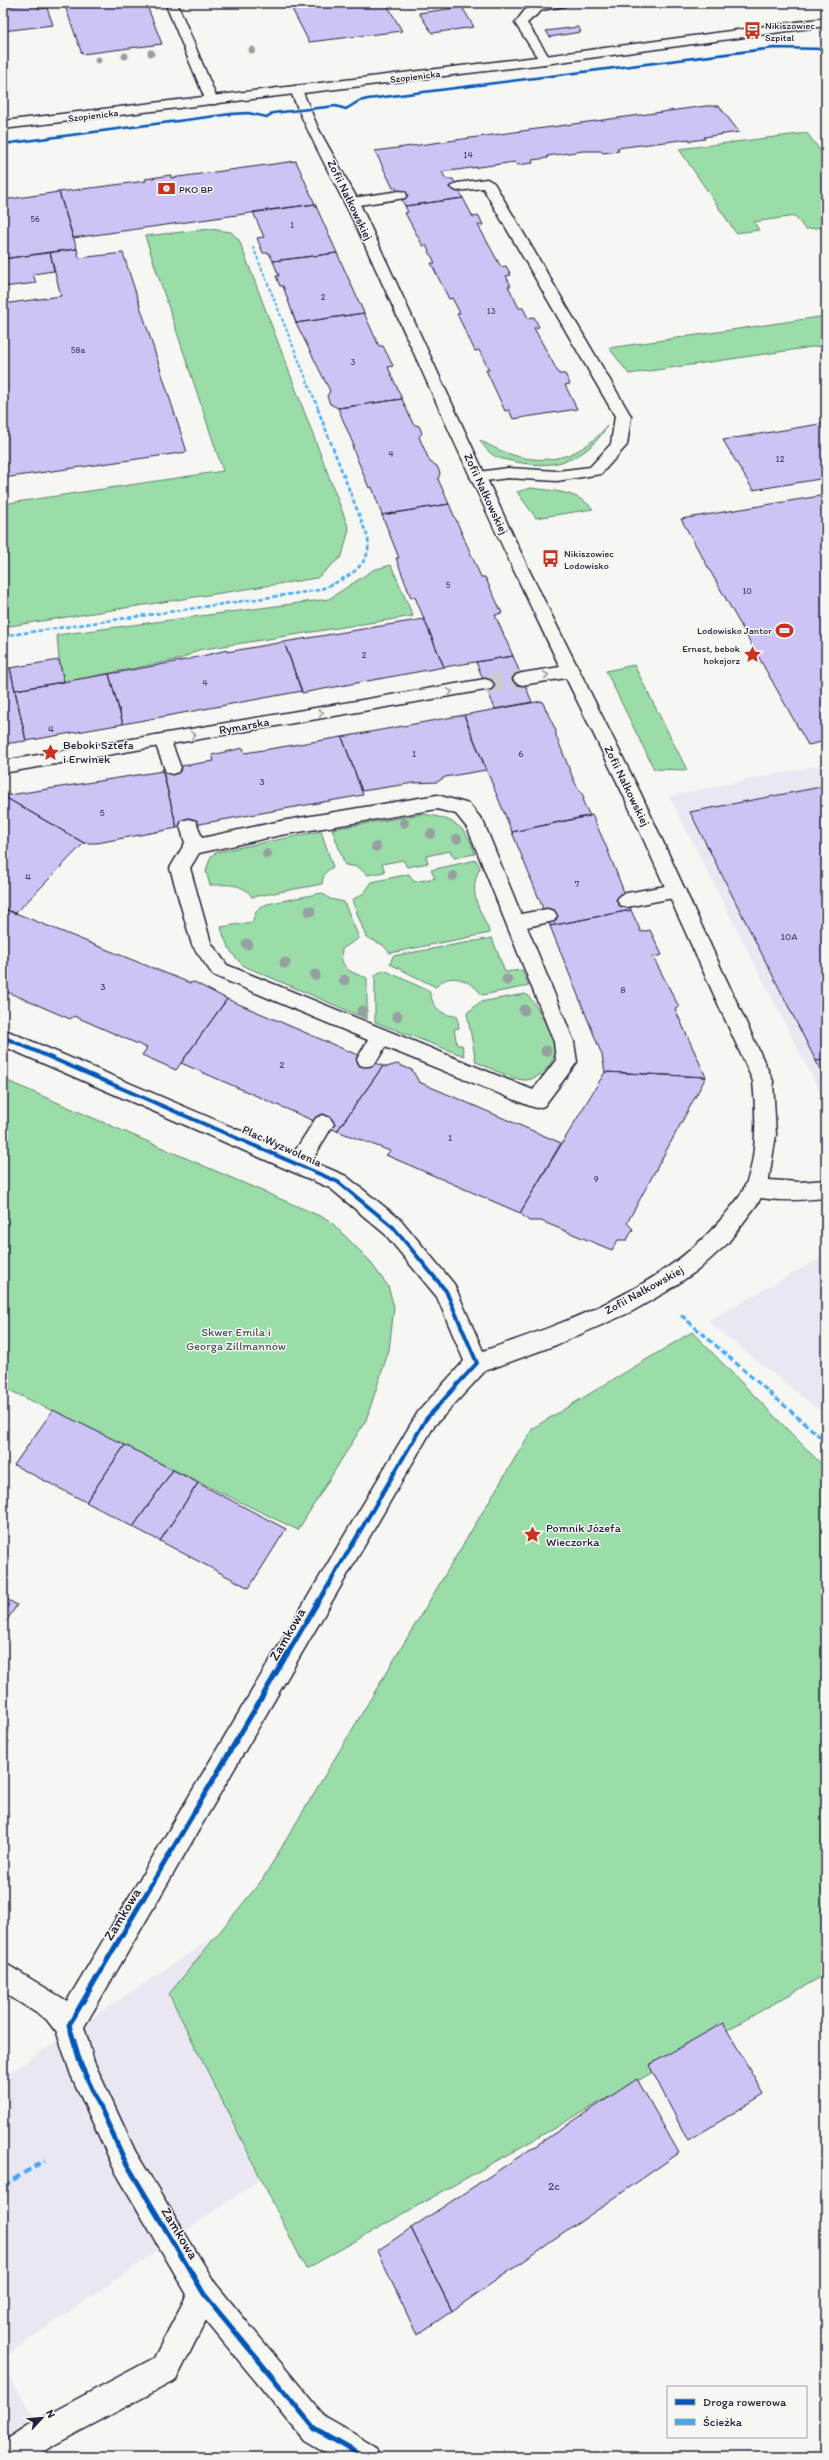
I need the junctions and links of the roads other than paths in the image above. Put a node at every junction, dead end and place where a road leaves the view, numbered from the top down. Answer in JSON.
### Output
{"nodes":[{"id":1,"x":171,"y":3,"type":"edge"},
{"id":2,"x":561,"y":3,"type":"edge"},
{"id":3,"x":826,"y":22,"type":"edge"},
{"id":4,"x":544,"y":60,"type":"junction"},
{"id":5,"x":296,"y":90,"type":"junction"},
{"id":6,"x":212,"y":101,"type":"junction"},
{"id":7,"x":3,"y":125,"type":"edge"},
{"id":8,"x":458,"y":187,"type":"dead end"},
{"id":9,"x":400,"y":195,"type":"dead end"},
{"id":10,"x":352,"y":202,"type":"junction"},
{"id":11,"x":478,"y":477,"type":"junction"},
{"id":12,"x":570,"y":671,"type":"junction"},
{"id":13,"x":522,"y":679,"type":"tunnel mouth"},
{"id":14,"x":479,"y":686,"type":"tunnel mouth"},
{"id":15,"x":163,"y":740,"type":"junction"},
{"id":16,"x":3,"y":767,"type":"edge"},
{"id":17,"x":172,"y":768,"type":"dead end"},
{"id":18,"x":189,"y":826,"type":"dead end"},
{"id":19,"x":196,"y":847,"type":"junction"},
{"id":20,"x":676,"y":891,"type":"junction"},
{"id":21,"x":627,"y":900,"type":"dead end"},
{"id":22,"x":547,"y":916,"type":"dead end"},
{"id":23,"x":515,"y":922,"type":"junction"},
{"id":24,"x":3,"y":1037,"type":"edge"},
{"id":25,"x":381,"y":1037,"type":"junction"},
{"id":26,"x":367,"y":1059,"type":"dead end"},
{"id":27,"x":323,"y":1124,"type":"dead end"},
{"id":28,"x":299,"y":1163,"type":"junction"},
{"id":29,"x":755,"y":1188,"type":"junction"},
{"id":30,"x":826,"y":1189,"type":"edge"},
{"id":31,"x":477,"y":1363,"type":"junction"},
{"id":32,"x":3,"y":1976,"type":"edge"},
{"id":33,"x":69,"y":2026,"type":"junction"},
{"id":34,"x":204,"y":2294,"type":"junction"},
{"id":35,"x":9,"y":2457,"type":"edge"},
{"id":36,"x":364,"y":2457,"type":"edge"}],
"edges":[{"from":1,"to":6,"type":"street"},
{"from":2,"to":4,"type":"street"},
{"from":3,"to":4,"type":"street","name":"Szopienicka"},
{"from":4,"to":5,"type":"street","name":"Szopienicka"},
{"from":5,"to":6,"type":"street","name":"Szopienicka"},
{"from":5,"to":10,"type":"street","name":"Zofii Nałkowskiej"},
{"from":6,"to":7,"type":"street","name":"Szopienicka"},
{"from":8,"to":11,"type":"street"},
{"from":9,"to":10,"type":"street"},
{"from":10,"to":11,"type":"street","name":"Zofii Nałkowskiej"},
{"from":11,"to":12,"type":"street","name":"Zofii Nałkowskiej"},
{"from":13,"to":12,"type":"street","one_way":true},
{"from":12,"to":20,"type":"street","name":"Zofii Nałkowskiej"},
{"from":15,"to":14,"type":"street","name":"Rymarska","one_way":true},
{"from":15,"to":16,"type":"street","name":"Rymarska"},
{"from":15,"to":17,"type":"street"},
{"from":18,"to":19,"type":"street"},
{"from":19,"to":23,"type":"street"},
{"from":19,"to":25,"type":"street"},
{"from":20,"to":21,"type":"street"},
{"from":20,"to":29,"type":"street","name":"Zofii Nałkowskiej"},
{"from":22,"to":23,"type":"street"},
{"from":23,"to":25,"type":"street"},
{"from":24,"to":28,"type":"street","name":"Plac Wyzwolenia"},
{"from":25,"to":26,"type":"street"},
{"from":27,"to":28,"type":"street"},
{"from":28,"to":31,"type":"street","name":"Plac Wyzwolenia"},
{"from":29,"to":30,"type":"street"},
{"from":29,"to":31,"type":"street","name":"Zofii Nałkowskiej"},
{"from":31,"to":33,"type":"street","name":"Zamkowa"},
{"from":32,"to":33,"type":"street"},
{"from":33,"to":34,"type":"street","name":"Zamkowa"},
{"from":34,"to":35,"type":"street"},
{"from":34,"to":36,"type":"street","name":"Zamkowa"}]}
